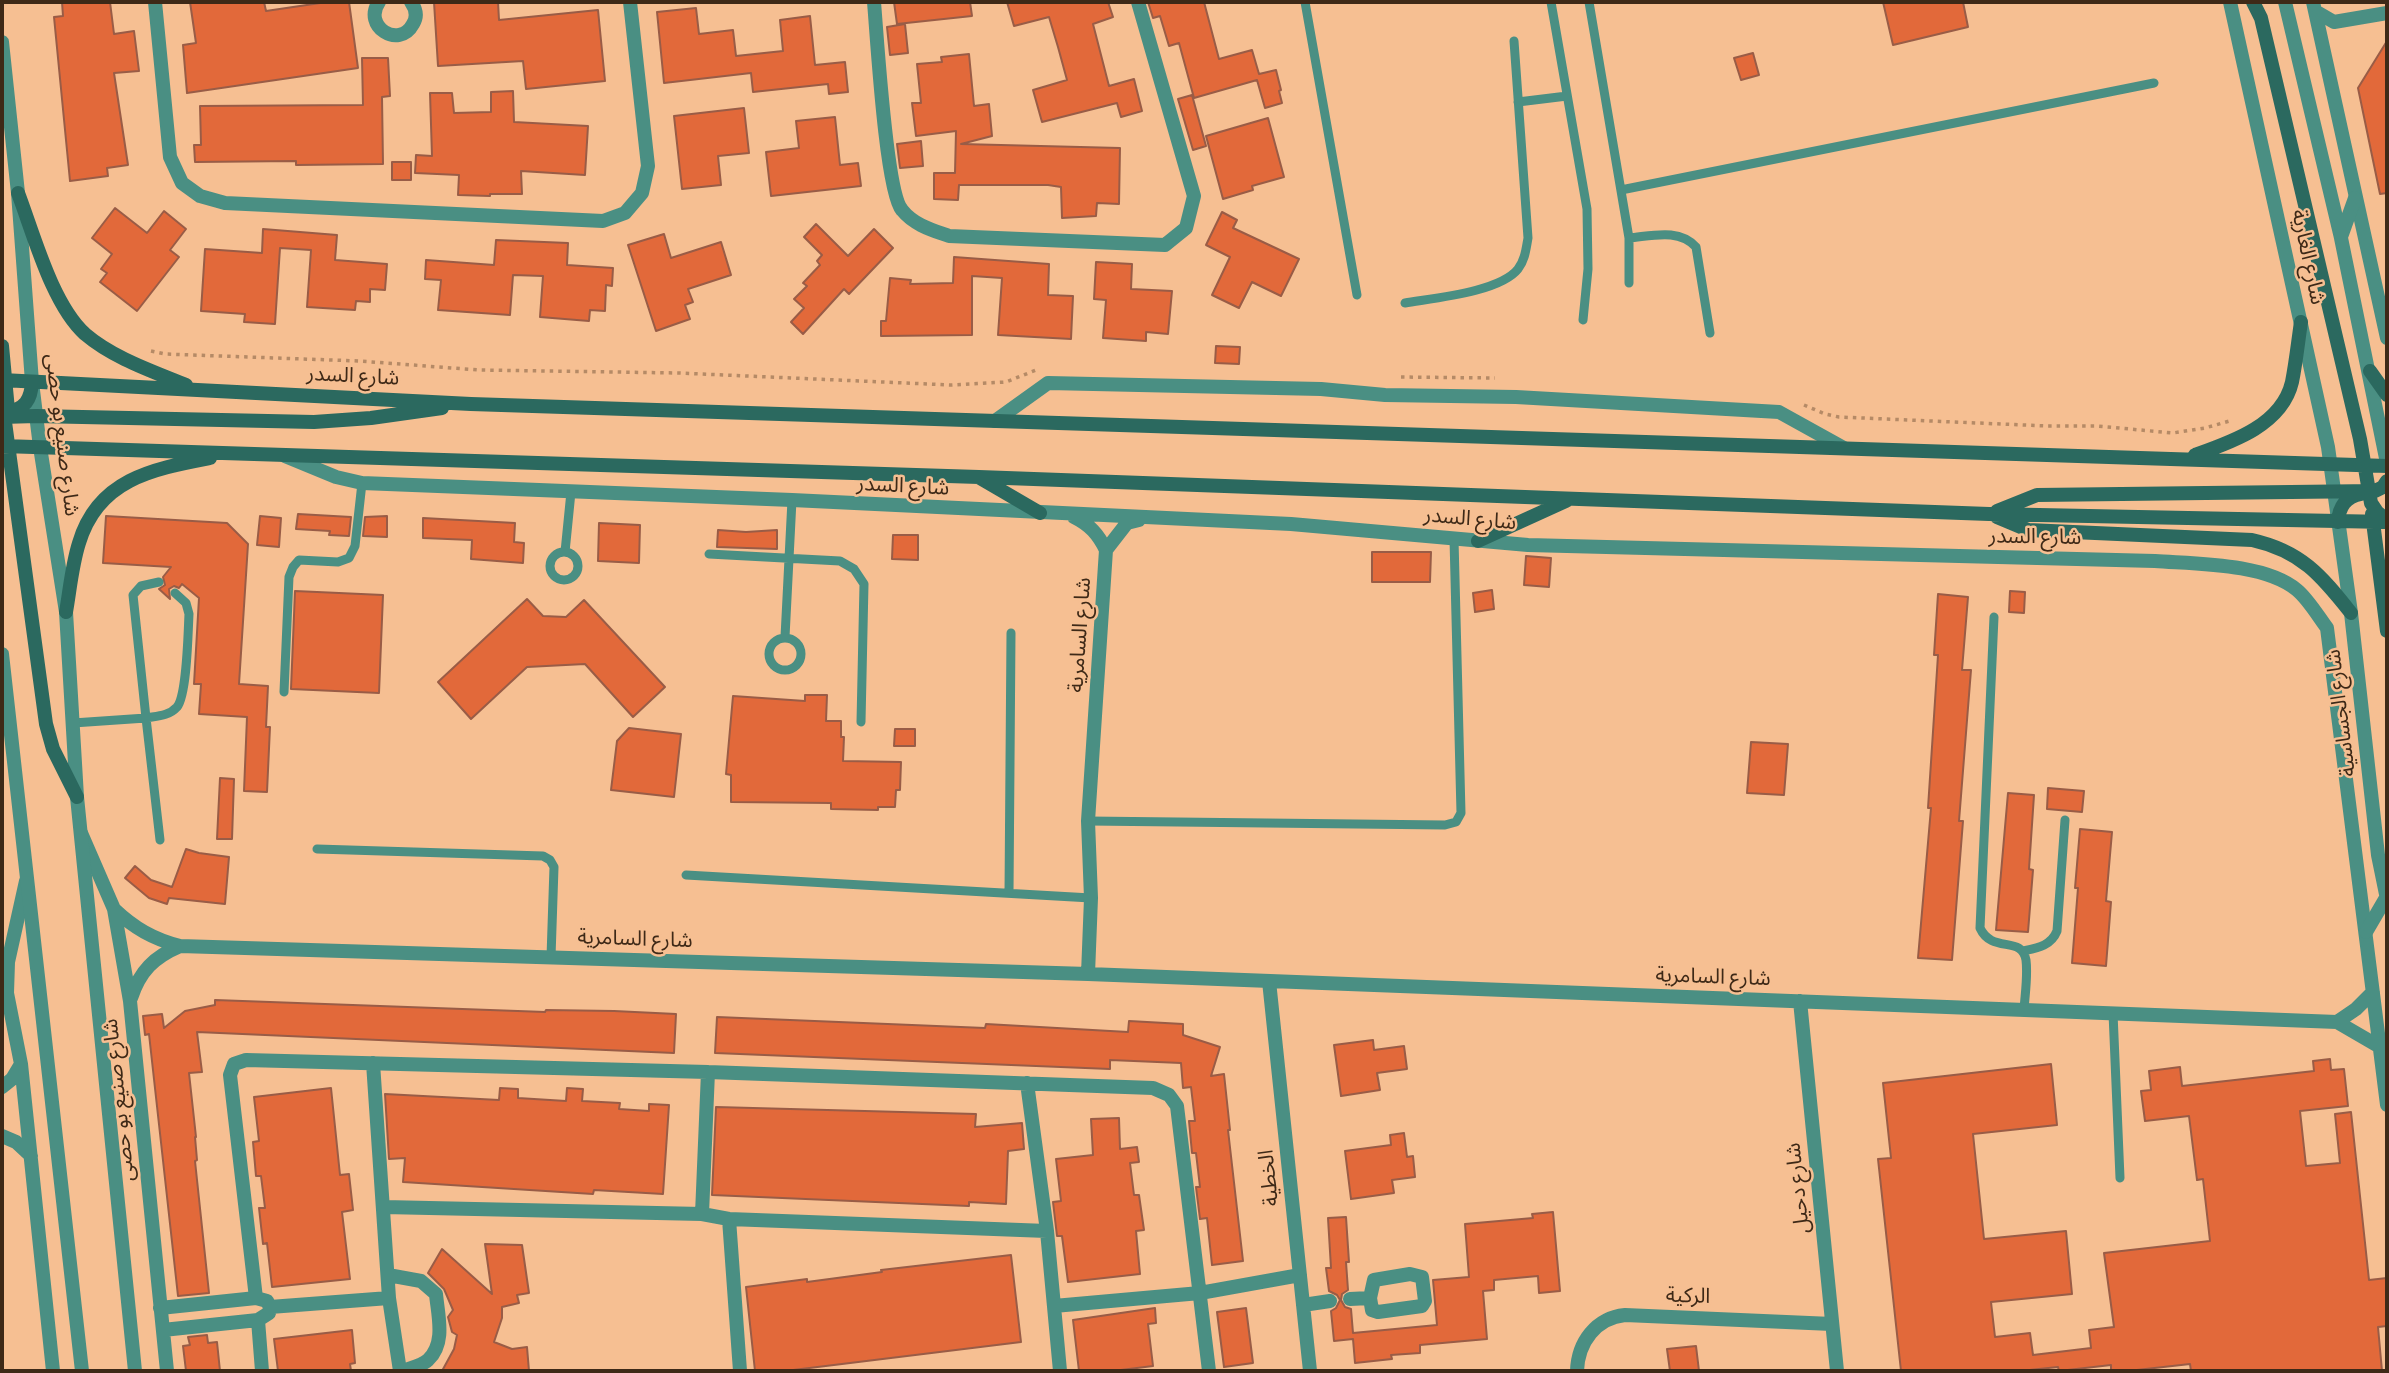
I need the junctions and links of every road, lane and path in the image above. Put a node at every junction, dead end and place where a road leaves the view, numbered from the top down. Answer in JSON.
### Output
{"nodes":[{"id":1,"x":155,"y":2,"type":"edge"},
{"id":2,"x":379,"y":2,"type":"edge"},
{"id":3,"x":411,"y":2,"type":"edge"},
{"id":4,"x":630,"y":2,"type":"edge"},
{"id":5,"x":874,"y":2,"type":"edge"},
{"id":6,"x":1138,"y":2,"type":"edge"},
{"id":7,"x":1305,"y":2,"type":"edge"},
{"id":8,"x":1551,"y":2,"type":"edge"},
{"id":9,"x":1589,"y":2,"type":"edge"},
{"id":10,"x":2230,"y":2,"type":"edge"},
{"id":11,"x":2253,"y":2,"type":"edge"},
{"id":12,"x":2285,"y":2,"type":"edge"},
{"id":13,"x":2314,"y":6,"type":"edge"},
{"id":14,"x":2387,"y":13,"type":"edge"},
{"id":15,"x":2334,"y":22,"type":"junction"},
{"id":16,"x":1514,"y":41,"type":"dead end"},
{"id":17,"x":2322,"y":41,"type":"junction"},
{"id":18,"x":2,"y":43,"type":"edge"},
{"id":19,"x":2154,"y":83,"type":"dead end"},
{"id":20,"x":1567,"y":96,"type":"junction"},
{"id":21,"x":1518,"y":102,"type":"junction"},
{"id":22,"x":1621,"y":190,"type":"junction"},
{"id":23,"x":18,"y":193,"type":"junction"},
{"id":24,"x":2355,"y":198,"type":"junction"},
{"id":25,"x":1629,"y":237,"type":"junction"},
{"id":26,"x":2341,"y":238,"type":"junction"},
{"id":27,"x":1629,"y":284,"type":"dead end"},
{"id":28,"x":1357,"y":295,"type":"dead end"},
{"id":29,"x":1405,"y":303,"type":"dead end"},
{"id":30,"x":1583,"y":320,"type":"dead end"},
{"id":31,"x":2301,"y":322,"type":"junction"},
{"id":32,"x":1710,"y":333,"type":"dead end"},
{"id":33,"x":2387,"y":338,"type":"edge"},
{"id":34,"x":2,"y":346,"type":"edge"},
{"id":35,"x":145,"y":350,"type":"dead end"},
{"id":36,"x":1042,"y":369,"type":"dead end"},
{"id":37,"x":2370,"y":372,"type":"junction"},
{"id":38,"x":3,"y":380,"type":"edge"},
{"id":39,"x":32,"y":382,"type":"junction"},
{"id":40,"x":197,"y":389,"type":"junction"},
{"id":41,"x":2387,"y":395,"type":"edge"},
{"id":42,"x":1797,"y":403,"type":"dead end"},
{"id":43,"x":471,"y":404,"type":"junction"},
{"id":44,"x":5,"y":412,"type":"edge"},
{"id":45,"x":36,"y":416,"type":"junction"},
{"id":46,"x":2242,"y":417,"type":"dead end"},
{"id":47,"x":995,"y":421,"type":"junction"},
{"id":48,"x":5,"y":446,"type":"edge"},
{"id":49,"x":40,"y":447,"type":"junction"},
{"id":50,"x":1844,"y":448,"type":"junction"},
{"id":51,"x":235,"y":453,"type":"junction"},
{"id":52,"x":285,"y":456,"type":"junction"},
{"id":53,"x":2187,"y":458,"type":"junction"},
{"id":54,"x":2330,"y":463,"type":"junction"},
{"id":55,"x":2364,"y":465,"type":"junction"},
{"id":56,"x":2387,"y":465,"type":"edge"},
{"id":57,"x":979,"y":477,"type":"junction"},
{"id":58,"x":2387,"y":481,"type":"edge"},
{"id":59,"x":362,"y":483,"type":"junction"},
{"id":60,"x":570,"y":492,"type":"junction"},
{"id":61,"x":2334,"y":492,"type":"junction"},
{"id":62,"x":2368,"y":492,"type":"junction"},
{"id":63,"x":2387,"y":494,"type":"edge"},
{"id":64,"x":1572,"y":499,"type":"junction"},
{"id":65,"x":792,"y":500,"type":"junction"},
{"id":66,"x":1040,"y":513,"type":"junction"},
{"id":67,"x":1989,"y":514,"type":"junction"},
{"id":68,"x":1069,"y":515,"type":"junction"},
{"id":69,"x":1142,"y":519,"type":"junction"},
{"id":70,"x":2383,"y":521,"type":"edge"},
{"id":71,"x":2338,"y":522,"type":"junction"},
{"id":72,"x":1454,"y":538,"type":"junction"},
{"id":73,"x":1478,"y":541,"type":"junction"},
{"id":74,"x":1106,"y":550,"type":"junction"},
{"id":75,"x":565,"y":552,"type":"dead end"},
{"id":76,"x":709,"y":554,"type":"dead end"},
{"id":77,"x":790,"y":556,"type":"junction"},
{"id":78,"x":159,"y":582,"type":"dead end"},
{"id":79,"x":175,"y":593,"type":"dead end"},
{"id":80,"x":66,"y":612,"type":"junction"},
{"id":81,"x":2351,"y":613,"type":"junction"},
{"id":82,"x":1994,"y":617,"type":"dead end"},
{"id":83,"x":2387,"y":631,"type":"edge"},
{"id":84,"x":1011,"y":633,"type":"dead end"},
{"id":85,"x":785,"y":638,"type":"dead end"},
{"id":86,"x":2,"y":654,"type":"edge"},
{"id":87,"x":285,"y":692,"type":"dead end"},
{"id":88,"x":146,"y":718,"type":"junction"},
{"id":89,"x":861,"y":722,"type":"dead end"},
{"id":90,"x":72,"y":723,"type":"junction"},
{"id":91,"x":77,"y":797,"type":"junction"},
{"id":92,"x":2065,"y":820,"type":"dead end"},
{"id":93,"x":1088,"y":821,"type":"junction"},
{"id":94,"x":81,"y":833,"type":"junction"},
{"id":95,"x":160,"y":840,"type":"dead end"},
{"id":96,"x":317,"y":849,"type":"dead end"},
{"id":97,"x":686,"y":875,"type":"dead end"},
{"id":98,"x":26,"y":879,"type":"junction"},
{"id":99,"x":1009,"y":893,"type":"junction"},
{"id":100,"x":1091,"y":898,"type":"junction"},
{"id":101,"x":2387,"y":898,"type":"edge"},
{"id":102,"x":114,"y":909,"type":"junction"},
{"id":103,"x":2366,"y":932,"type":"junction"},
{"id":104,"x":180,"y":946,"type":"junction"},
{"id":105,"x":2023,"y":951,"type":"junction"},
{"id":106,"x":551,"y":957,"type":"junction"},
{"id":107,"x":1088,"y":974,"type":"junction"},
{"id":108,"x":1269,"y":981,"type":"junction"},
{"id":109,"x":2372,"y":992,"type":"junction"},
{"id":110,"x":1800,"y":1001,"type":"junction"},
{"id":111,"x":130,"y":1002,"type":"junction"},
{"id":112,"x":2024,"y":1010,"type":"junction"},
{"id":113,"x":2113,"y":1013,"type":"junction"},
{"id":114,"x":2337,"y":1022,"type":"junction"},
{"id":115,"x":2380,"y":1047,"type":"junction"},
{"id":116,"x":373,"y":1063,"type":"junction"},
{"id":117,"x":21,"y":1064,"type":"junction"},
{"id":118,"x":708,"y":1072,"type":"junction"},
{"id":119,"x":1027,"y":1083,"type":"junction"},
{"id":120,"x":2,"y":1087,"type":"edge"},
{"id":121,"x":2387,"y":1105,"type":"edge"},
{"id":122,"x":2,"y":1136,"type":"edge"},
{"id":123,"x":31,"y":1156,"type":"junction"},
{"id":124,"x":2120,"y":1178,"type":"dead end"},
{"id":125,"x":384,"y":1207,"type":"junction"},
{"id":126,"x":702,"y":1214,"type":"junction"},
{"id":127,"x":729,"y":1219,"type":"junction"},
{"id":128,"x":1046,"y":1231,"type":"junction"},
{"id":129,"x":388,"y":1275,"type":"junction"},
{"id":130,"x":1300,"y":1275,"type":"junction"},
{"id":131,"x":1200,"y":1293,"type":"junction"},
{"id":132,"x":256,"y":1298,"type":"junction"},
{"id":133,"x":389,"y":1298,"type":"junction"},
{"id":134,"x":1370,"y":1298,"type":"dead end"},
{"id":135,"x":1349,"y":1299,"type":"dead end"},
{"id":136,"x":1330,"y":1301,"type":"dead end"},
{"id":137,"x":1303,"y":1305,"type":"junction"},
{"id":138,"x":1054,"y":1306,"type":"junction"},
{"id":139,"x":270,"y":1307,"type":"junction"},
{"id":140,"x":160,"y":1308,"type":"junction"},
{"id":141,"x":258,"y":1320,"type":"junction"},
{"id":142,"x":1832,"y":1324,"type":"junction"},
{"id":143,"x":163,"y":1330,"type":"junction"},
{"id":144,"x":54,"y":1371,"type":"edge"},
{"id":145,"x":82,"y":1371,"type":"edge"},
{"id":146,"x":135,"y":1371,"type":"edge"},
{"id":147,"x":167,"y":1371,"type":"edge"},
{"id":148,"x":262,"y":1371,"type":"edge"},
{"id":149,"x":401,"y":1371,"type":"edge"},
{"id":150,"x":740,"y":1371,"type":"edge"},
{"id":151,"x":1060,"y":1371,"type":"edge"},
{"id":152,"x":1209,"y":1371,"type":"edge"},
{"id":153,"x":1310,"y":1371,"type":"edge"},
{"id":154,"x":1577,"y":1371,"type":"edge"},
{"id":155,"x":1837,"y":1371,"type":"edge"}],
"edges":[{"from":1,"to":4,"type":"street"},
{"from":2,"to":3,"type":"street"},
{"from":5,"to":6,"type":"street"},
{"from":7,"to":28,"type":"lane"},
{"from":8,"to":20,"type":"lane"},
{"from":9,"to":22,"type":"lane"},
{"from":10,"to":31,"type":"street","name":"شارع الغارية"},
{"from":11,"to":55,"type":"main road"},
{"from":12,"to":26,"type":"street","name":"شارع الغارية"},
{"from":13,"to":15,"type":"street"},
{"from":13,"to":17,"type":"street"},
{"from":14,"to":15,"type":"street"},
{"from":15,"to":17,"type":"street"},
{"from":16,"to":21,"type":"lane"},
{"from":17,"to":24,"type":"street"},
{"from":18,"to":23,"type":"street","name":"شارع صنيع بو حصى"},
{"from":19,"to":22,"type":"lane"},
{"from":20,"to":21,"type":"lane"},
{"from":20,"to":30,"type":"lane"},
{"from":21,"to":29,"type":"lane"},
{"from":22,"to":25,"type":"lane"},
{"from":23,"to":39,"type":"street","name":"شارع صنيع بو حصى"},
{"from":23,"to":40,"type":"main road"},
{"from":24,"to":26,"type":"street"},
{"from":24,"to":33,"type":"street"},
{"from":25,"to":27,"type":"lane"},
{"from":25,"to":32,"type":"lane"},
{"from":26,"to":37,"type":"street","name":"شارع الغارية"},
{"from":31,"to":53,"type":"main road"},
{"from":31,"to":54,"type":"street","name":"شارع الغارية"},
{"from":34,"to":38,"type":"main road"},
{"from":35,"to":36,"type":"path"},
{"from":37,"to":41,"type":"main road"},
{"from":37,"to":56,"type":"street","name":"شارع الغارية"},
{"from":38,"to":39,"type":"main road","name":"شارع السدر"},
{"from":38,"to":44,"type":"main road"},
{"from":39,"to":40,"type":"main road","name":"شارع السدر"},
{"from":39,"to":44,"type":"main road"},
{"from":39,"to":45,"type":"street","name":"شارع صنيع بو حصى"},
{"from":40,"to":43,"type":"main road","name":"شارع السدر"},
{"from":42,"to":46,"type":"path"},
{"from":43,"to":45,"type":"main road"},
{"from":43,"to":47,"type":"main road","name":"شارع السدر"},
{"from":44,"to":45,"type":"main road"},
{"from":44,"to":48,"type":"main road"},
{"from":44,"to":49,"type":"main road"},
{"from":45,"to":49,"type":"street","name":"شارع صنيع بو حصى"},
{"from":47,"to":50,"type":"main road","name":"شارع السدر"},
{"from":47,"to":50,"type":"street","name":"شارع السدر"},
{"from":48,"to":49,"type":"main road","name":"شارع السدر"},
{"from":48,"to":91,"type":"main road"},
{"from":49,"to":51,"type":"main road","name":"شارع السدر"},
{"from":49,"to":80,"type":"street","name":"شارع صنيع بو حصى"},
{"from":50,"to":53,"type":"main road","name":"شارع السدر"},
{"from":51,"to":52,"type":"main road","name":"شارع السدر"},
{"from":51,"to":80,"type":"main road"},
{"from":52,"to":57,"type":"main road","name":"شارع السدر"},
{"from":52,"to":59,"type":"street","name":"شارع السدر"},
{"from":53,"to":54,"type":"main road","name":"شارع السدر"},
{"from":54,"to":55,"type":"main road","name":"شارع السدر"},
{"from":54,"to":61,"type":"street","name":"شارع الغارية"},
{"from":54,"to":62,"type":"main road"},
{"from":55,"to":56,"type":"main road","name":"شارع السدر"},
{"from":55,"to":62,"type":"main road"},
{"from":57,"to":64,"type":"main road","name":"شارع السدر"},
{"from":57,"to":66,"type":"main road"},
{"from":58,"to":62,"type":"main road"},
{"from":59,"to":60,"type":"street","name":"شارع السدر"},
{"from":59,"to":87,"type":"lane"},
{"from":60,"to":65,"type":"street","name":"شارع السدر"},
{"from":60,"to":75,"type":"lane"},
{"from":61,"to":62,"type":"main road"},
{"from":61,"to":67,"type":"main road"},
{"from":61,"to":71,"type":"street","name":"شارع الغارية"},
{"from":62,"to":63,"type":"main road"},
{"from":62,"to":70,"type":"main road"},
{"from":62,"to":71,"type":"main road"},
{"from":64,"to":67,"type":"main road","name":"شارع السدر"},
{"from":64,"to":73,"type":"main road"},
{"from":65,"to":66,"type":"street","name":"شارع السدر"},
{"from":65,"to":77,"type":"lane"},
{"from":66,"to":68,"type":"street","name":"شارع السدر"},
{"from":67,"to":71,"type":"main road","name":"شارع السدر"},
{"from":67,"to":81,"type":"main road"},
{"from":68,"to":69,"type":"street","name":"شارع السدر"},
{"from":68,"to":74,"type":"street","name":"شارع السامرية"},
{"from":69,"to":72,"type":"street","name":"شارع السدر"},
{"from":69,"to":74,"type":"street","name":"شارع السامرية"},
{"from":70,"to":71,"type":"main road","name":"شارع السدر"},
{"from":70,"to":83,"type":"main road"},
{"from":71,"to":81,"type":"street","name":"شارع الجساسية"},
{"from":72,"to":73,"type":"street","name":"شارع السدر"},
{"from":72,"to":93,"type":"lane"},
{"from":73,"to":103,"type":"street","name":"شارع السدر"},
{"from":74,"to":93,"type":"street","name":"شارع السامرية"},
{"from":76,"to":77,"type":"lane"},
{"from":77,"to":85,"type":"lane"},
{"from":77,"to":89,"type":"lane"},
{"from":78,"to":88,"type":"lane"},
{"from":79,"to":88,"type":"lane"},
{"from":80,"to":90,"type":"street","name":"شارع صنيع بو حصى"},
{"from":81,"to":101,"type":"street","name":"شارع الجساسية"},
{"from":82,"to":105,"type":"lane"},
{"from":84,"to":99,"type":"lane"},
{"from":86,"to":98,"type":"street"},
{"from":88,"to":90,"type":"lane"},
{"from":88,"to":95,"type":"lane"},
{"from":90,"to":91,"type":"street","name":"شارع صنيع بو حصى"},
{"from":91,"to":94,"type":"street","name":"شارع صنيع بو حصى"},
{"from":92,"to":105,"type":"lane"},
{"from":93,"to":100,"type":"street","name":"شارع السامرية"},
{"from":94,"to":102,"type":"street","name":"شارع صنيع بو حصى"},
{"from":94,"to":146,"type":"street","name":"شارع صنيع بو حصى"},
{"from":96,"to":106,"type":"lane"},
{"from":97,"to":99,"type":"lane"},
{"from":98,"to":117,"type":"street"},
{"from":98,"to":145,"type":"street"},
{"from":99,"to":100,"type":"lane"},
{"from":100,"to":107,"type":"street","name":"شارع السامرية"},
{"from":101,"to":103,"type":"street"},
{"from":102,"to":104,"type":"street","name":"شارع السامرية"},
{"from":102,"to":111,"type":"street","name":"شارع صنيع بو حصى"},
{"from":103,"to":109,"type":"street"},
{"from":104,"to":106,"type":"street","name":"شارع السامرية"},
{"from":104,"to":111,"type":"street"},
{"from":105,"to":112,"type":"lane"},
{"from":106,"to":107,"type":"street","name":"شارع السامرية"},
{"from":107,"to":108,"type":"street","name":"شارع السامرية"},
{"from":108,"to":110,"type":"street","name":"شارع السامرية"},
{"from":108,"to":130,"type":"street","name":"الخطية"},
{"from":109,"to":114,"type":"street"},
{"from":109,"to":115,"type":"street"},
{"from":110,"to":112,"type":"street","name":"شارع السامرية"},
{"from":110,"to":142,"type":"street","name":"شارع دحيل"},
{"from":111,"to":140,"type":"street","name":"شارع صنيع بو حصى"},
{"from":112,"to":113,"type":"street","name":"شارع السامرية"},
{"from":113,"to":114,"type":"street","name":"شارع السامرية"},
{"from":113,"to":124,"type":"lane"},
{"from":114,"to":115,"type":"street","name":"شارع السامرية"},
{"from":115,"to":121,"type":"street"},
{"from":116,"to":118,"type":"street"},
{"from":116,"to":125,"type":"street"},
{"from":116,"to":132,"type":"street"},
{"from":117,"to":120,"type":"street"},
{"from":117,"to":123,"type":"street"},
{"from":118,"to":119,"type":"street"},
{"from":118,"to":126,"type":"street"},
{"from":119,"to":128,"type":"street"},
{"from":119,"to":131,"type":"street"},
{"from":122,"to":123,"type":"street"},
{"from":123,"to":144,"type":"street"},
{"from":125,"to":126,"type":"street"},
{"from":125,"to":129,"type":"street"},
{"from":126,"to":127,"type":"street"},
{"from":127,"to":128,"type":"street"},
{"from":127,"to":150,"type":"street"},
{"from":128,"to":138,"type":"street"},
{"from":129,"to":133,"type":"street"},
{"from":129,"to":149,"type":"street"},
{"from":130,"to":131,"type":"street"},
{"from":130,"to":137,"type":"street","name":"الخطية"},
{"from":131,"to":138,"type":"street"},
{"from":131,"to":152,"type":"street"},
{"from":132,"to":139,"type":"street"},
{"from":132,"to":140,"type":"street"},
{"from":133,"to":139,"type":"street"},
{"from":133,"to":149,"type":"street"},
{"from":134,"to":135,"type":"street"},
{"from":136,"to":137,"type":"street"},
{"from":137,"to":153,"type":"street","name":"الخطية"},
{"from":138,"to":151,"type":"street"},
{"from":139,"to":141,"type":"street"},
{"from":140,"to":143,"type":"street","name":"شارع صنيع بو حصى"},
{"from":141,"to":143,"type":"street"},
{"from":141,"to":148,"type":"street"},
{"from":142,"to":154,"type":"street","name":"الركية"},
{"from":142,"to":155,"type":"street","name":"شارع دحيل"},
{"from":143,"to":147,"type":"street","name":"شارع صنيع بو حصى"}]}
